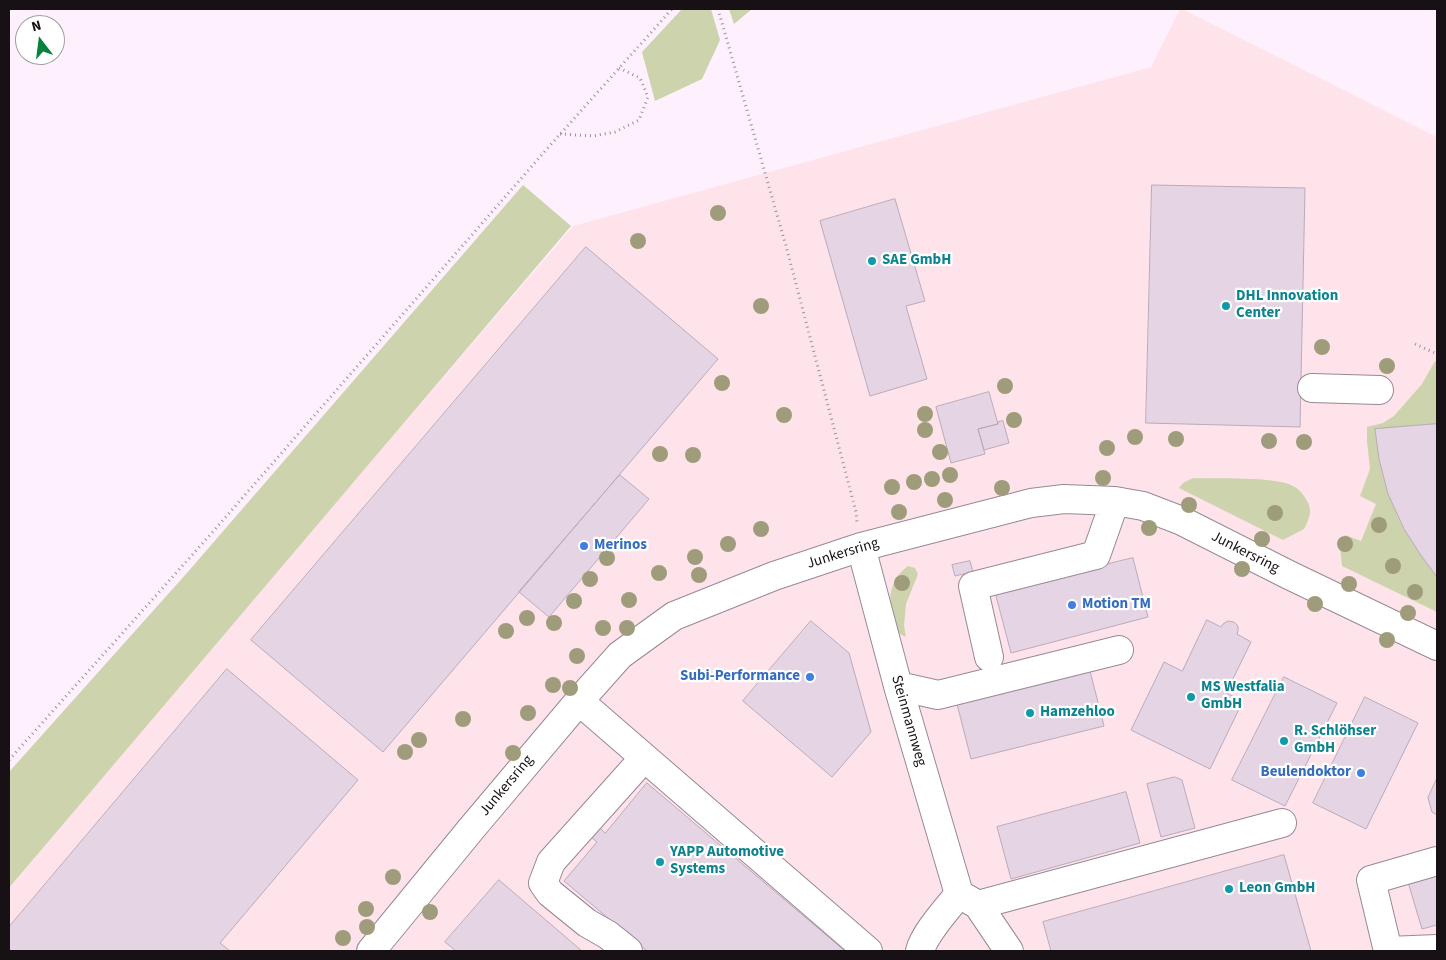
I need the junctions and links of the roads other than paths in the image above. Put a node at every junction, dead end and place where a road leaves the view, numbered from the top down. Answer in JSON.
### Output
{"nodes":[{"id":1,"x":1312,"y":388,"type":"dead end"},
{"id":2,"x":1379,"y":390,"type":"dead end"},
{"id":3,"x":1115,"y":501,"type":"junction"},
{"id":4,"x":861,"y":547,"type":"junction"},
{"id":5,"x":1437,"y":646,"type":"edge"},
{"id":6,"x":1119,"y":650,"type":"dead end"},
{"id":7,"x":989,"y":657,"type":"dead end"},
{"id":8,"x":898,"y":686,"type":"junction"},
{"id":9,"x":579,"y":701,"type":"junction"},
{"id":10,"x":644,"y":758,"type":"junction"},
{"id":11,"x":1282,"y":823,"type":"dead end"},
{"id":12,"x":1437,"y":861,"type":"edge"},
{"id":13,"x":968,"y":900,"type":"junction"},
{"id":14,"x":383,"y":947,"type":"edge"},
{"id":15,"x":1437,"y":949,"type":"edge"},
{"id":16,"x":628,"y":951,"type":"edge"},
{"id":17,"x":868,"y":951,"type":"edge"},
{"id":18,"x":920,"y":951,"type":"edge"},
{"id":19,"x":1009,"y":951,"type":"edge"}],
"edges":[{"from":1,"to":2,"type":"street"},
{"from":3,"to":4,"type":"street","name":"Junkersring"},
{"from":3,"to":5,"type":"street","name":"Junkersring"},
{"from":3,"to":7,"type":"street"},
{"from":4,"to":8,"type":"street","name":"Steinmannweg"},
{"from":4,"to":9,"type":"street","name":"Junkersring"},
{"from":6,"to":8,"type":"street"},
{"from":8,"to":13,"type":"street","name":"Steinmannweg"},
{"from":9,"to":10,"type":"street"},
{"from":9,"to":14,"type":"street","name":"Junkersring"},
{"from":10,"to":16,"type":"street"},
{"from":10,"to":17,"type":"street"},
{"from":11,"to":13,"type":"street"},
{"from":12,"to":15,"type":"street"},
{"from":13,"to":18,"type":"street"},
{"from":13,"to":19,"type":"street","name":"Steinmannweg"}]}
